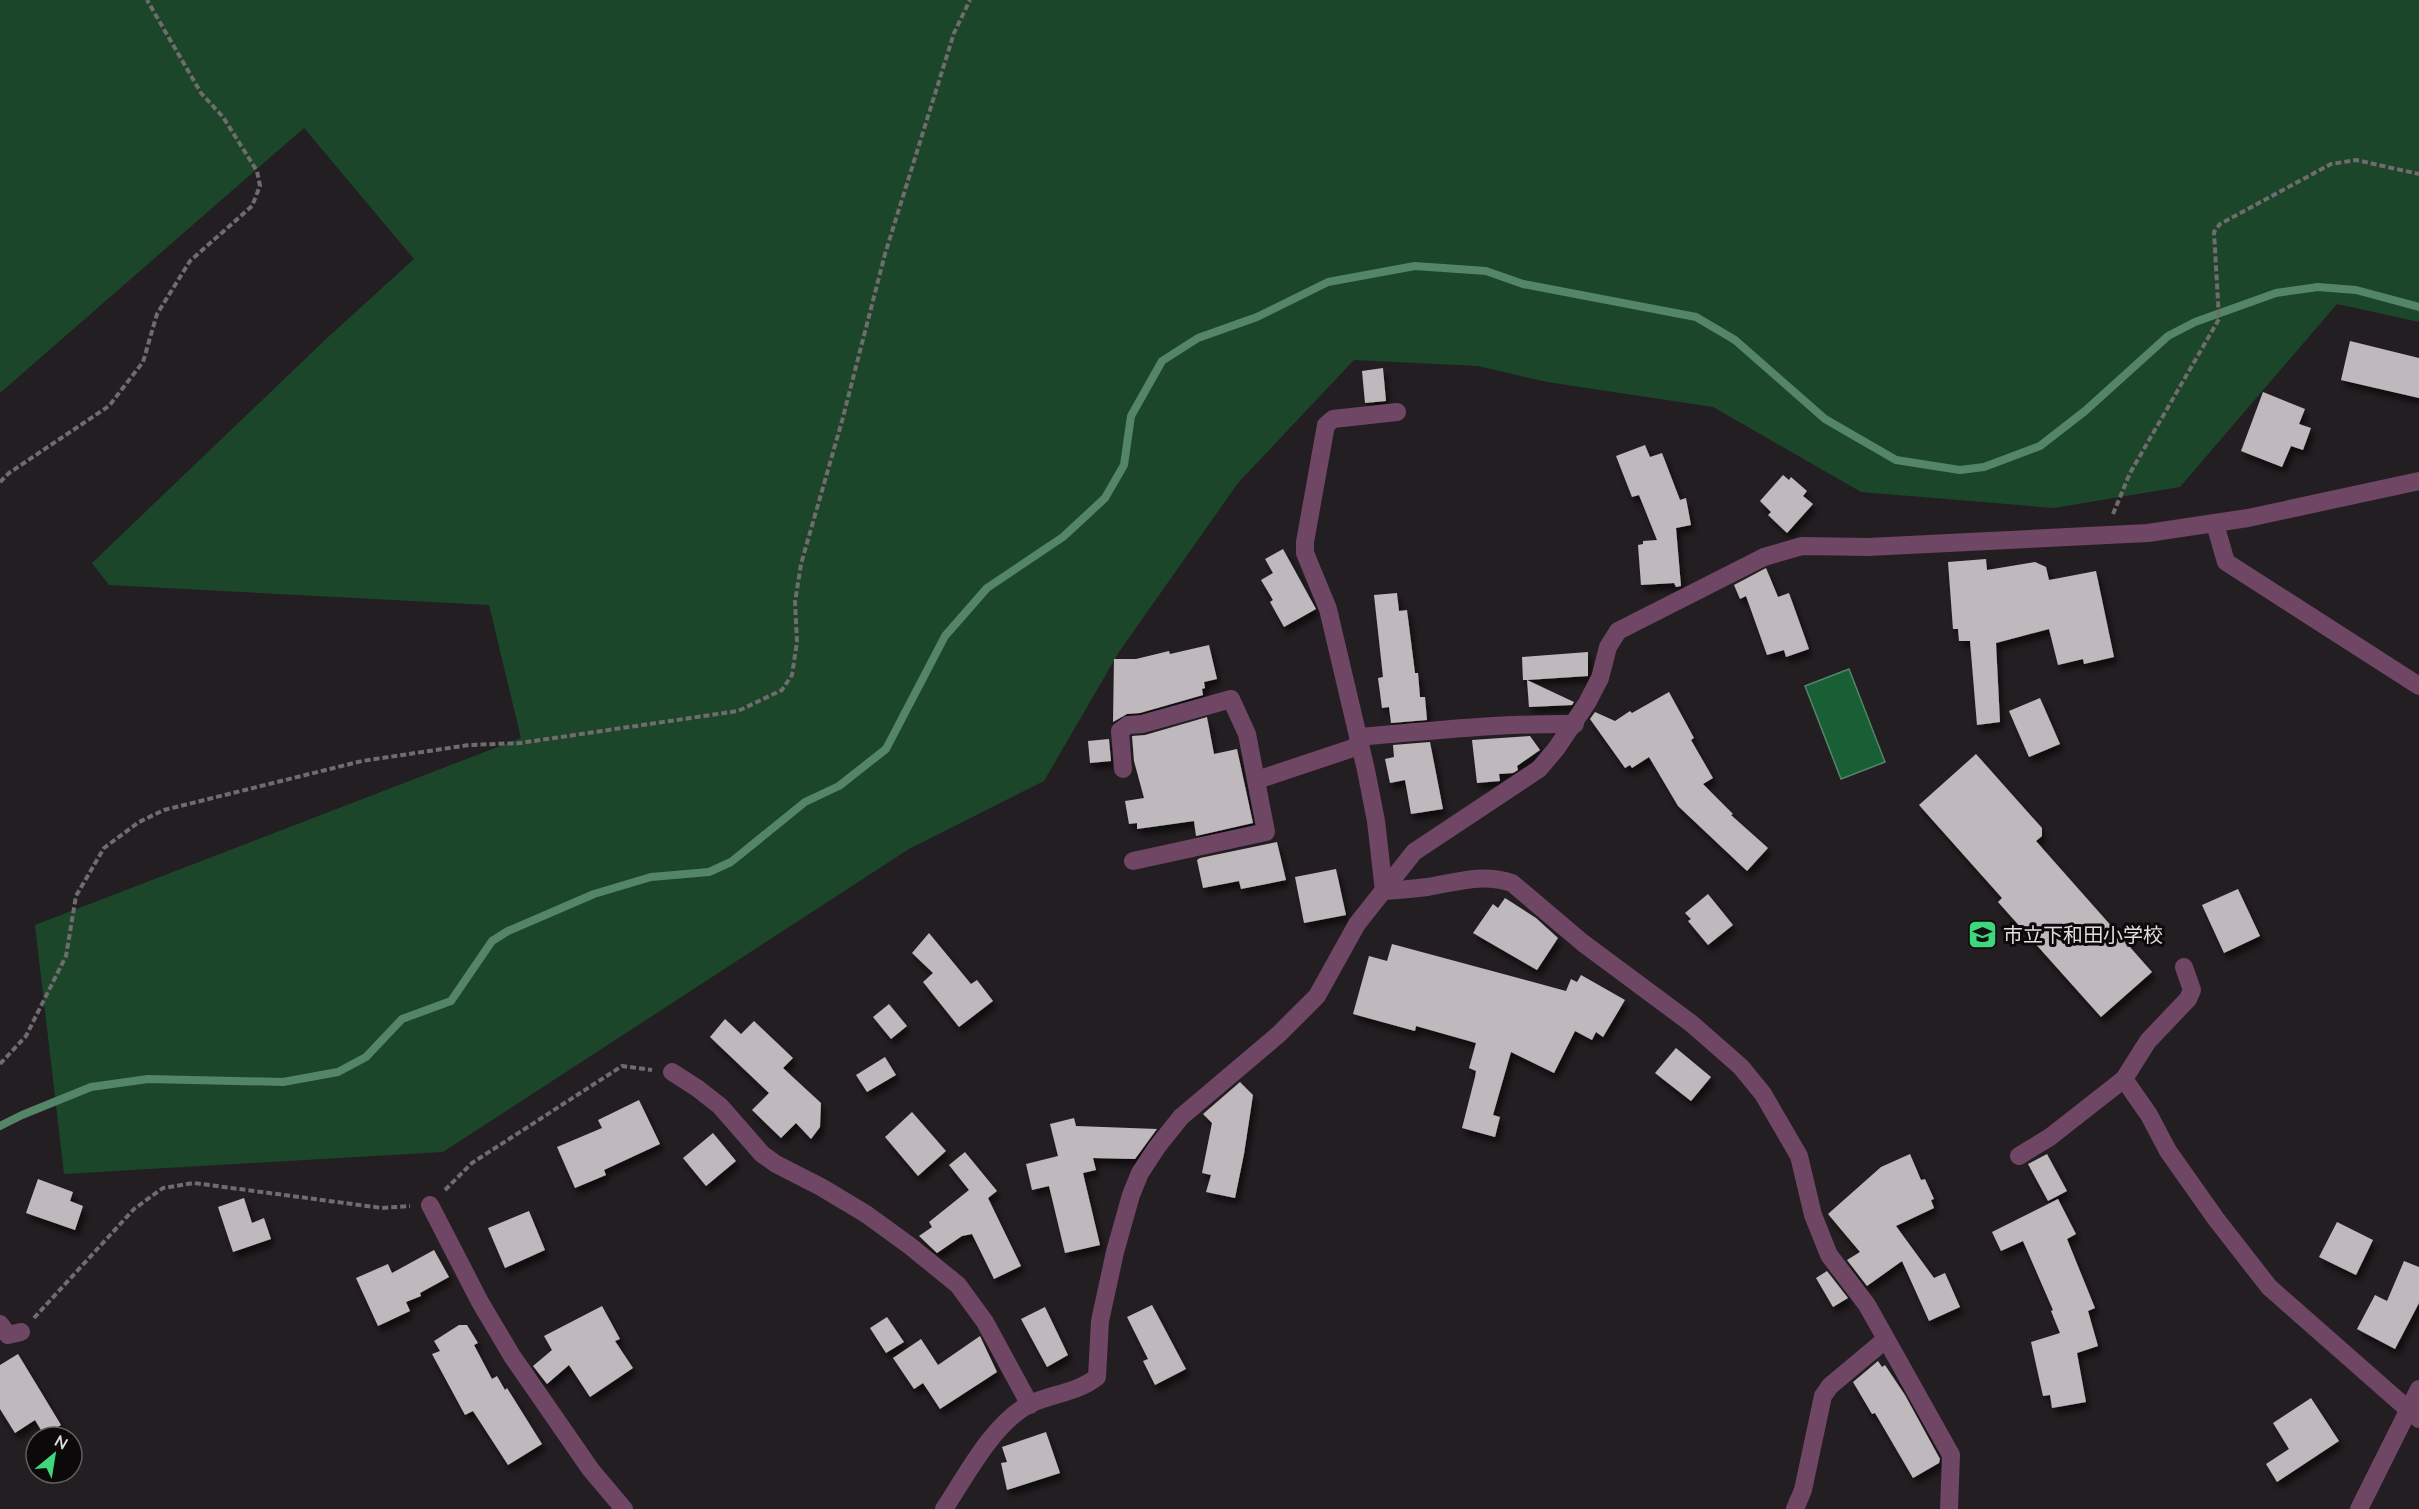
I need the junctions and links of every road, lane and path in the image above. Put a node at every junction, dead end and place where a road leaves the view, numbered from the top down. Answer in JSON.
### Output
{"nodes":[{"id":1,"x":147,"y":0,"type":"edge"},
{"id":2,"x":970,"y":0,"type":"edge"},
{"id":3,"x":2419,"y":174,"type":"edge"},
{"id":4,"x":1397,"y":412,"type":"dead end"},
{"id":5,"x":2419,"y":481,"type":"edge"},
{"id":6,"x":0,"y":483,"type":"edge"},
{"id":7,"x":2216,"y":524,"type":"junction"},
{"id":8,"x":2105,"y":535,"type":"junction"},
{"id":9,"x":2419,"y":686,"type":"edge"},
{"id":10,"x":1575,"y":724,"type":"junction"},
{"id":11,"x":1359,"y":742,"type":"junction"},
{"id":12,"x":1123,"y":769,"type":"dead end"},
{"id":13,"x":1257,"y":780,"type":"junction"},
{"id":14,"x":1133,"y":861,"type":"dead end"},
{"id":15,"x":1384,"y":891,"type":"junction"},
{"id":16,"x":2184,"y":967,"type":"dead end"},
{"id":17,"x":0,"y":1064,"type":"edge"},
{"id":18,"x":672,"y":1072,"type":"joint"},
{"id":19,"x":2124,"y":1079,"type":"junction"},
{"id":20,"x":2019,"y":1156,"type":"dead end"},
{"id":21,"x":430,"y":1205,"type":"junction"},
{"id":22,"x":0,"y":1324,"type":"edge"},
{"id":23,"x":21,"y":1332,"type":"joint"},
{"id":24,"x":1885,"y":1340,"type":"junction"},
{"id":25,"x":2419,"y":1389,"type":"edge"},
{"id":26,"x":1030,"y":1405,"type":"junction"},
{"id":27,"x":2413,"y":1415,"type":"edge"},
{"id":28,"x":624,"y":1509,"type":"edge"},
{"id":29,"x":944,"y":1509,"type":"edge"},
{"id":30,"x":1795,"y":1509,"type":"edge"},
{"id":31,"x":1949,"y":1509,"type":"edge"},
{"id":32,"x":2359,"y":1509,"type":"edge"}],
"edges":[{"from":1,"to":6,"type":"path"},
{"from":2,"to":17,"type":"path"},
{"from":3,"to":8,"type":"path"},
{"from":4,"to":11,"type":"street"},
{"from":5,"to":7,"type":"street"},
{"from":7,"to":8,"type":"street"},
{"from":7,"to":9,"type":"street"},
{"from":8,"to":10,"type":"street"},
{"from":10,"to":11,"type":"street"},
{"from":10,"to":15,"type":"street"},
{"from":11,"to":13,"type":"street"},
{"from":11,"to":15,"type":"street"},
{"from":12,"to":13,"type":"street"},
{"from":13,"to":14,"type":"street"},
{"from":15,"to":24,"type":"street"},
{"from":15,"to":26,"type":"street"},
{"from":16,"to":19,"type":"street"},
{"from":18,"to":21,"type":"path"},
{"from":18,"to":26,"type":"street"},
{"from":19,"to":20,"type":"street"},
{"from":19,"to":27,"type":"street"},
{"from":21,"to":23,"type":"path"},
{"from":21,"to":28,"type":"street"},
{"from":22,"to":23,"type":"street"},
{"from":24,"to":30,"type":"street"},
{"from":24,"to":31,"type":"street"},
{"from":25,"to":27,"type":"street"},
{"from":26,"to":29,"type":"street"},
{"from":27,"to":32,"type":"street"}]}
